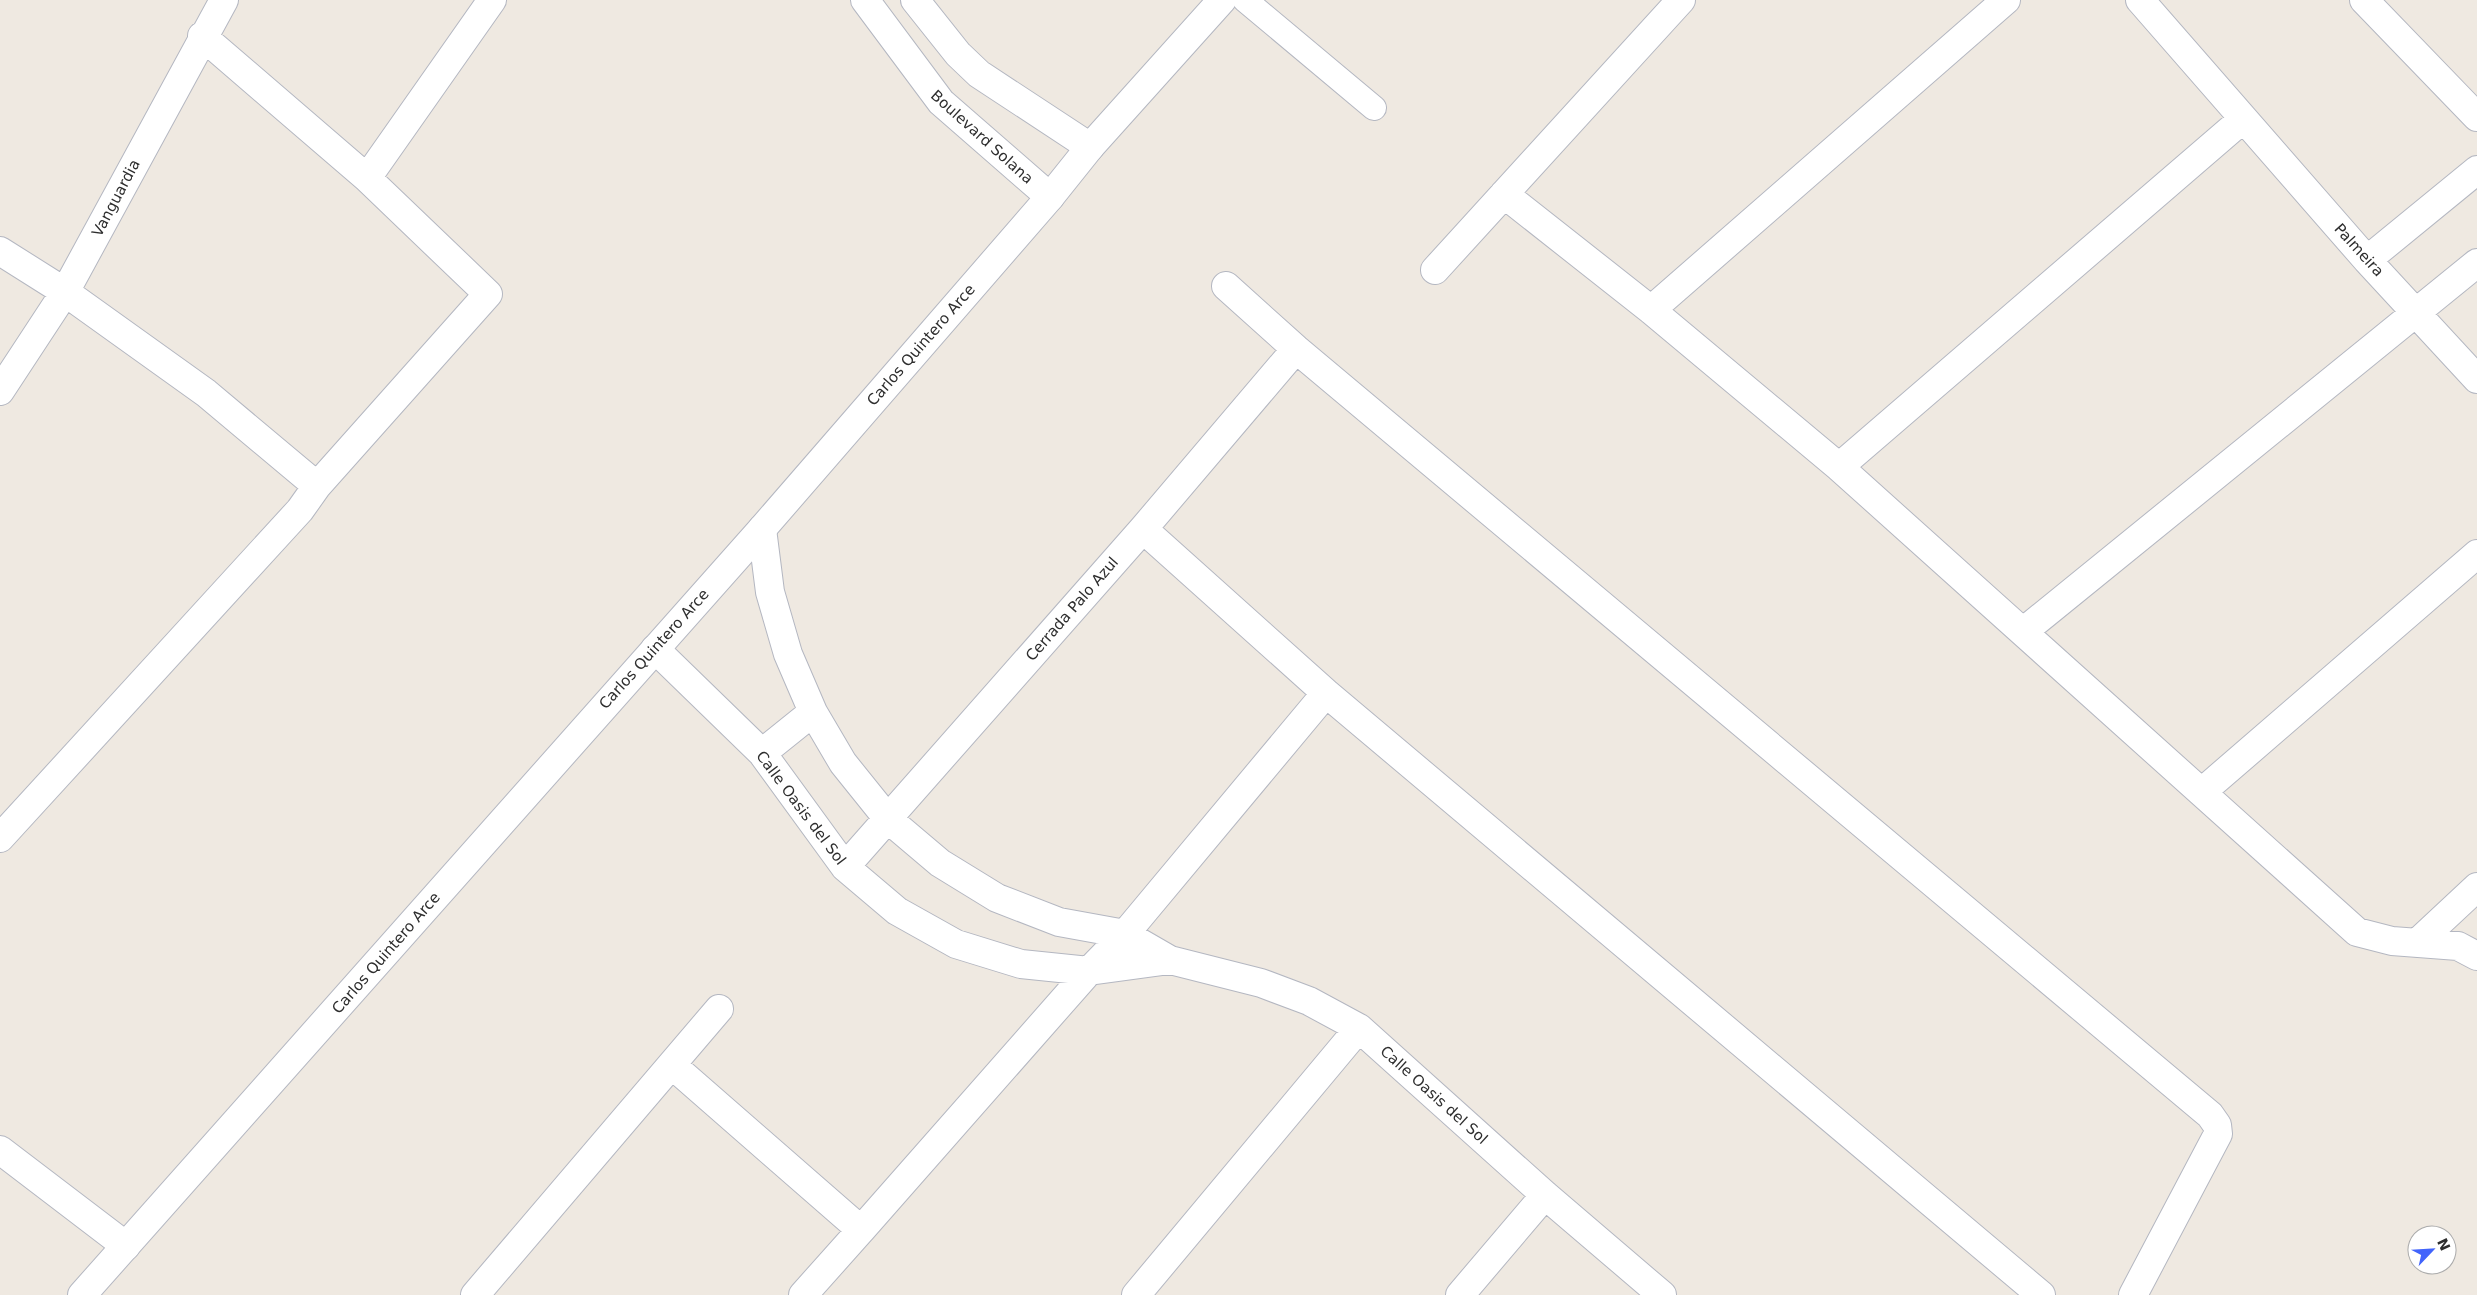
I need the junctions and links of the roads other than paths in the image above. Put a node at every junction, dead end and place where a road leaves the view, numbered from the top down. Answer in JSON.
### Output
{"nodes":[{"id":1,"x":224,"y":0,"type":"edge"},
{"id":2,"x":492,"y":0,"type":"edge"},
{"id":3,"x":865,"y":0,"type":"edge"},
{"id":4,"x":1222,"y":0,"type":"edge"},
{"id":5,"x":1245,"y":0,"type":"edge"},
{"id":6,"x":1681,"y":0,"type":"edge"},
{"id":7,"x":2006,"y":0,"type":"edge"},
{"id":8,"x":2140,"y":0,"type":"edge"},
{"id":9,"x":2364,"y":0,"type":"edge"},
{"id":10,"x":920,"y":2,"type":"edge"},
{"id":11,"x":202,"y":36,"type":"junction"},
{"id":12,"x":1374,"y":108,"type":"dead end"},
{"id":13,"x":2477,"y":117,"type":"edge"},
{"id":14,"x":2242,"y":119,"type":"junction"},
{"id":15,"x":1090,"y":148,"type":"junction"},
{"id":16,"x":2477,"y":170,"type":"edge"},
{"id":17,"x":367,"y":178,"type":"junction"},
{"id":18,"x":1504,"y":194,"type":"junction"},
{"id":19,"x":1050,"y":197,"type":"junction"},
{"id":20,"x":0,"y":252,"type":"edge"},
{"id":21,"x":2367,"y":260,"type":"junction"},
{"id":22,"x":2477,"y":263,"type":"edge"},
{"id":23,"x":1434,"y":270,"type":"dead end"},
{"id":24,"x":1226,"y":286,"type":"dead end"},
{"id":25,"x":65,"y":292,"type":"junction"},
{"id":26,"x":1651,"y":310,"type":"junction"},
{"id":27,"x":2415,"y":313,"type":"junction"},
{"id":28,"x":1296,"y":350,"type":"junction"},
{"id":29,"x":2477,"y":379,"type":"edge"},
{"id":30,"x":0,"y":390,"type":"edge"},
{"id":31,"x":1839,"y":466,"type":"junction"},
{"id":32,"x":317,"y":486,"type":"junction"},
{"id":33,"x":762,"y":529,"type":"junction"},
{"id":34,"x":1143,"y":530,"type":"junction"},
{"id":35,"x":2477,"y":554,"type":"edge"},
{"id":36,"x":2024,"y":631,"type":"junction"},
{"id":37,"x":655,"y":649,"type":"junction"},
{"id":38,"x":1326,"y":693,"type":"junction"},
{"id":39,"x":813,"y":712,"type":"junction"},
{"id":40,"x":762,"y":753,"type":"junction"},
{"id":41,"x":2203,"y":791,"type":"junction"},
{"id":42,"x":888,"y":819,"type":"junction"},
{"id":43,"x":0,"y":838,"type":"edge"},
{"id":44,"x":845,"y":867,"type":"junction"},
{"id":45,"x":2477,"y":887,"type":"edge"},
{"id":46,"x":1125,"y":934,"type":"junction"},
{"id":47,"x":2417,"y":943,"type":"junction"},
{"id":48,"x":2477,"y":956,"type":"edge"},
{"id":49,"x":1170,"y":960,"type":"junction"},
{"id":50,"x":1088,"y":971,"type":"junction"},
{"id":51,"x":719,"y":1009,"type":"dead end"},
{"id":52,"x":1359,"y":1028,"type":"junction"},
{"id":53,"x":672,"y":1065,"type":"junction"},
{"id":54,"x":0,"y":1150,"type":"edge"},
{"id":55,"x":1545,"y":1195,"type":"junction"},
{"id":56,"x":861,"y":1230,"type":"junction"},
{"id":57,"x":126,"y":1246,"type":"junction"},
{"id":58,"x":82,"y":1295,"type":"edge"},
{"id":59,"x":475,"y":1295,"type":"edge"},
{"id":60,"x":803,"y":1295,"type":"edge"},
{"id":61,"x":1136,"y":1295,"type":"edge"},
{"id":62,"x":1460,"y":1295,"type":"edge"},
{"id":63,"x":1662,"y":1295,"type":"edge"},
{"id":64,"x":2041,"y":1295,"type":"edge"},
{"id":65,"x":2133,"y":1295,"type":"edge"}],
"edges":[{"from":1,"to":11,"type":"street","name":"Vanguardia"},
{"from":2,"to":17,"type":"street"},
{"from":3,"to":19,"type":"street","name":"Boulevard Solana"},
{"from":4,"to":15,"type":"street","name":"Carlos Quintero Arce"},
{"from":5,"to":12,"type":"lane"},
{"from":6,"to":18,"type":"street"},
{"from":7,"to":26,"type":"street"},
{"from":8,"to":14,"type":"street","name":"Palmeira"},
{"from":9,"to":13,"type":"street"},
{"from":10,"to":15,"type":"street"},
{"from":11,"to":17,"type":"street"},
{"from":11,"to":25,"type":"street","name":"Vanguardia"},
{"from":14,"to":21,"type":"street","name":"Palmeira"},
{"from":14,"to":31,"type":"street"},
{"from":15,"to":19,"type":"street","name":"Carlos Quintero Arce"},
{"from":16,"to":21,"type":"street"},
{"from":17,"to":32,"type":"street"},
{"from":18,"to":23,"type":"street"},
{"from":18,"to":26,"type":"street"},
{"from":19,"to":33,"type":"street","name":"Carlos Quintero Arce"},
{"from":20,"to":25,"type":"street"},
{"from":21,"to":27,"type":"street","name":"Palmeira"},
{"from":22,"to":27,"type":"street"},
{"from":24,"to":28,"type":"street"},
{"from":25,"to":30,"type":"street","name":"Vanguardia"},
{"from":25,"to":32,"type":"street"},
{"from":26,"to":31,"type":"street"},
{"from":27,"to":29,"type":"street","name":"Palmeira"},
{"from":27,"to":36,"type":"street"},
{"from":28,"to":34,"type":"street","name":"Cerrada Palo Azul"},
{"from":28,"to":65,"type":"street"},
{"from":31,"to":36,"type":"street"},
{"from":32,"to":43,"type":"street"},
{"from":33,"to":37,"type":"street","name":"Carlos Quintero Arce"},
{"from":33,"to":39,"type":"street","name":"Calle Oasis del Sol"},
{"from":34,"to":38,"type":"street"},
{"from":34,"to":42,"type":"street","name":"Cerrada Palo Azul"},
{"from":35,"to":41,"type":"street"},
{"from":36,"to":41,"type":"street"},
{"from":37,"to":40,"type":"street","name":"Calle Oasis del Sol"},
{"from":37,"to":57,"type":"street","name":"Carlos Quintero Arce"},
{"from":38,"to":46,"type":"street"},
{"from":38,"to":64,"type":"street"},
{"from":39,"to":40,"type":"street"},
{"from":39,"to":42,"type":"street","name":"Calle Oasis del Sol"},
{"from":40,"to":44,"type":"street","name":"Calle Oasis del Sol"},
{"from":41,"to":47,"type":"street"},
{"from":42,"to":44,"type":"street","name":"Cerrada Palo Azul"},
{"from":42,"to":46,"type":"street","name":"Calle Oasis del Sol"},
{"from":44,"to":50,"type":"street","name":"Calle Oasis del Sol"},
{"from":45,"to":47,"type":"street"},
{"from":46,"to":49,"type":"street","name":"Calle Oasis del Sol"},
{"from":46,"to":50,"type":"street"},
{"from":47,"to":48,"type":"street"},
{"from":49,"to":50,"type":"street","name":"Calle Oasis del Sol"},
{"from":49,"to":52,"type":"street","name":"Calle Oasis del Sol"},
{"from":50,"to":56,"type":"street"},
{"from":51,"to":53,"type":"street"},
{"from":52,"to":55,"type":"street","name":"Calle Oasis del Sol"},
{"from":52,"to":61,"type":"street"},
{"from":53,"to":56,"type":"street"},
{"from":53,"to":59,"type":"street"},
{"from":54,"to":57,"type":"street"},
{"from":55,"to":62,"type":"street"},
{"from":55,"to":63,"type":"street","name":"Calle Oasis del Sol"},
{"from":56,"to":60,"type":"street"},
{"from":57,"to":58,"type":"street","name":"Carlos Quintero Arce"}]}
